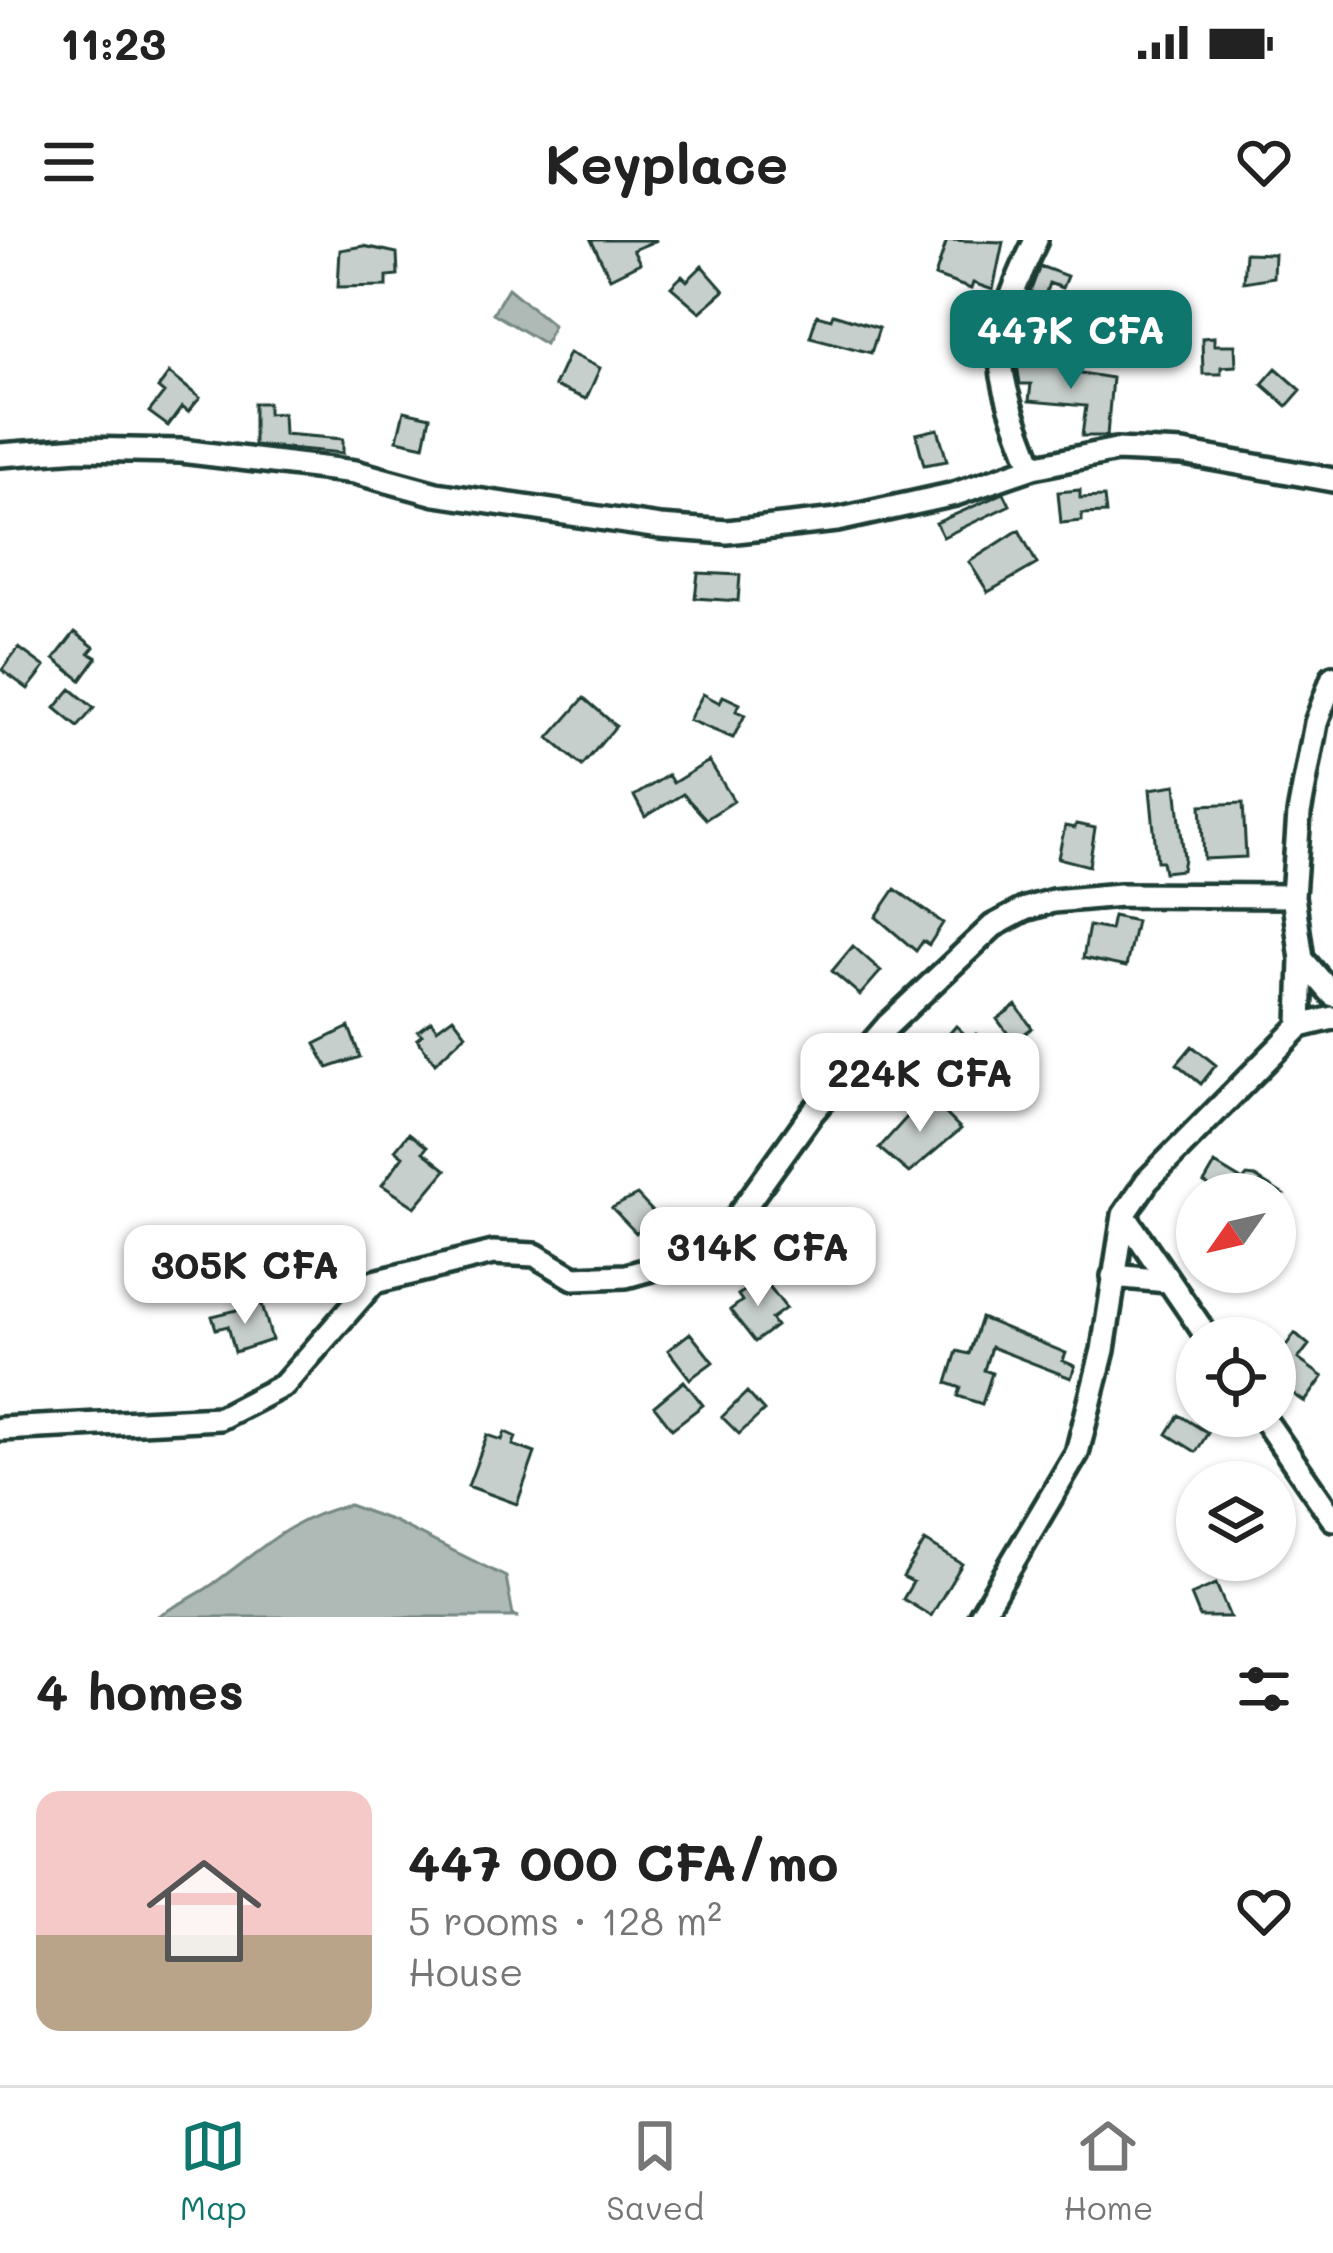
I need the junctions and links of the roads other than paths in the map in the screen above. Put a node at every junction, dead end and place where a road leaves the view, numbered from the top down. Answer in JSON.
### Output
{"nodes":[{"id":1,"x":1036,"y":240,"type":"edge"},
{"id":2,"x":0,"y":455,"type":"edge"},
{"id":3,"x":1033,"y":467,"type":"junction"},
{"id":4,"x":1333,"y":480,"type":"edge"},
{"id":5,"x":1333,"y":677,"type":"edge"},
{"id":6,"x":1293,"y":896,"type":"junction"},
{"id":7,"x":1301,"y":959,"type":"junction"},
{"id":8,"x":1333,"y":995,"type":"edge"},
{"id":9,"x":1333,"y":1018,"type":"edge"},
{"id":10,"x":1300,"y":1026,"type":"junction"},
{"id":11,"x":1124,"y":1215,"type":"junction"},
{"id":12,"x":1113,"y":1276,"type":"junction"},
{"id":13,"x":1167,"y":1281,"type":"junction"},
{"id":14,"x":1193,"y":1317,"type":"edge"},
{"id":15,"x":0,"y":1429,"type":"edge"},
{"id":16,"x":1276,"y":1437,"type":"edge"},
{"id":17,"x":1333,"y":1519,"type":"edge"},
{"id":18,"x":980,"y":1617,"type":"edge"}],
"edges":[{"from":1,"to":3,"type":"street"},
{"from":2,"to":3,"type":"street"},
{"from":3,"to":4,"type":"street"},
{"from":5,"to":6,"type":"street"},
{"from":6,"to":7,"type":"street"},
{"from":6,"to":15,"type":"street"},
{"from":7,"to":8,"type":"street"},
{"from":7,"to":10,"type":"street"},
{"from":9,"to":10,"type":"street"},
{"from":10,"to":11,"type":"street"},
{"from":11,"to":12,"type":"street"},
{"from":11,"to":13,"type":"street"},
{"from":12,"to":13,"type":"street"},
{"from":12,"to":18,"type":"street"},
{"from":13,"to":14,"type":"street"},
{"from":16,"to":17,"type":"street"}]}
